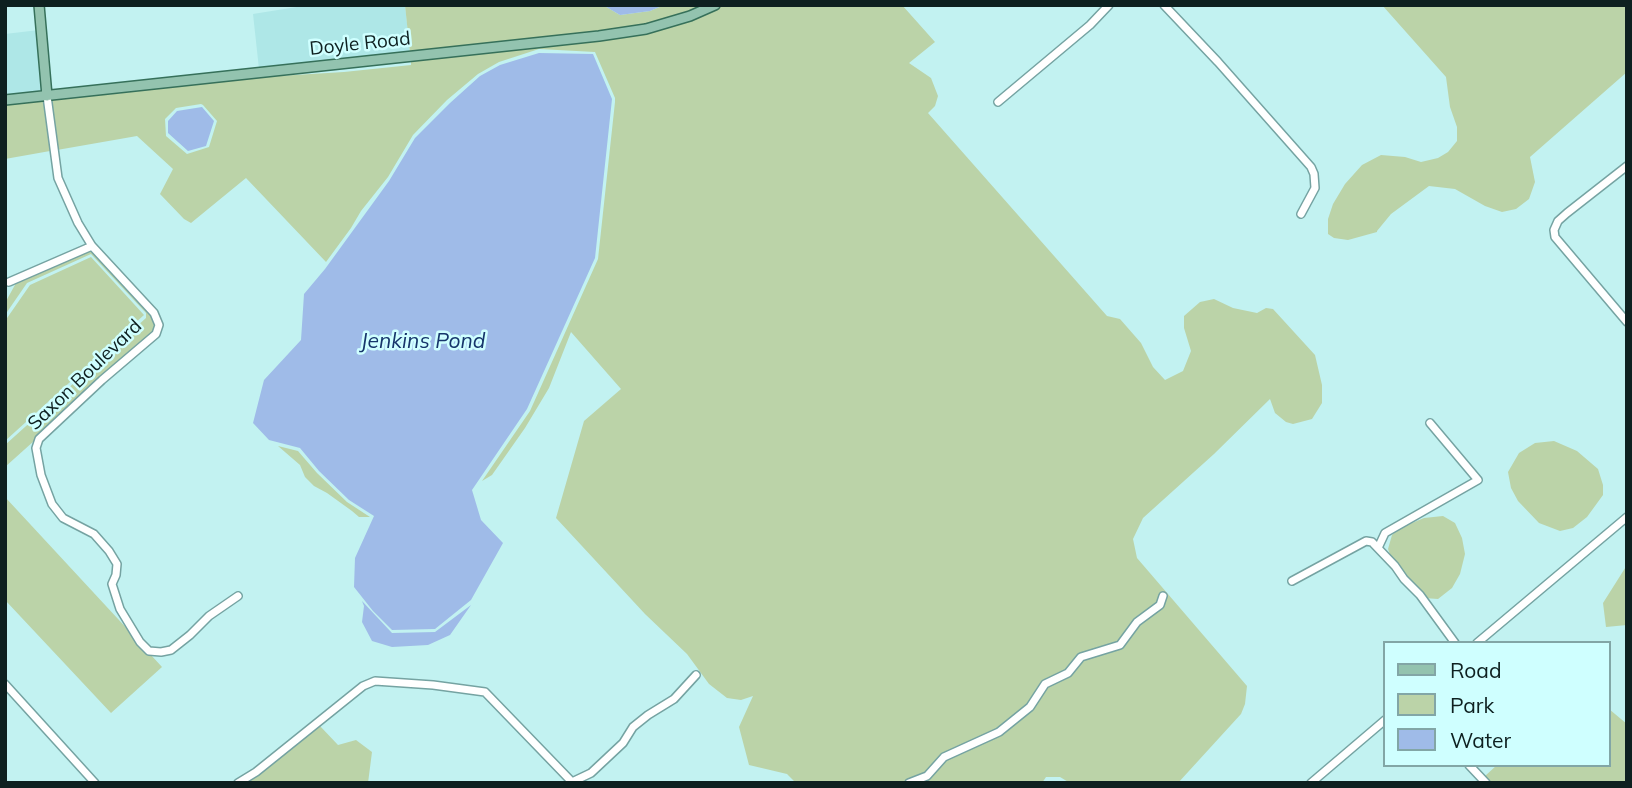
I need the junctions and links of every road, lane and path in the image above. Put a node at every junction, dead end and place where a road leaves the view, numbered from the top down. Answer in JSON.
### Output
{"nodes":[{"id":1,"x":39,"y":5,"type":"edge"},
{"id":2,"x":715,"y":5,"type":"edge"},
{"id":3,"x":1109,"y":5,"type":"edge"},
{"id":4,"x":1164,"y":5,"type":"edge"},
{"id":5,"x":47,"y":96,"type":"junction"},
{"id":6,"x":5,"y":100,"type":"edge"},
{"id":7,"x":998,"y":102,"type":"dead end"},
{"id":8,"x":1627,"y":166,"type":"edge"},
{"id":9,"x":1301,"y":214,"type":"dead end"},
{"id":10,"x":92,"y":246,"type":"junction"},
{"id":11,"x":9,"y":282,"type":"dead end"},
{"id":12,"x":1627,"y":322,"type":"edge"},
{"id":13,"x":1430,"y":423,"type":"dead end"},
{"id":14,"x":1627,"y":517,"type":"edge"},
{"id":15,"x":1378,"y":548,"type":"junction"},
{"id":16,"x":1292,"y":581,"type":"dead end"},
{"id":17,"x":238,"y":596,"type":"dead end"},
{"id":18,"x":1163,"y":596,"type":"dead end"},
{"id":19,"x":1454,"y":641,"type":"edge"},
{"id":20,"x":1479,"y":641,"type":"edge"},
{"id":21,"x":696,"y":675,"type":"dead end"},
{"id":22,"x":5,"y":684,"type":"edge"},
{"id":23,"x":1384,"y":721,"type":"edge"},
{"id":24,"x":1471,"y":767,"type":"edge"},
{"id":25,"x":95,"y":783,"type":"edge"},
{"id":26,"x":238,"y":783,"type":"edge"},
{"id":27,"x":909,"y":783,"type":"edge"},
{"id":28,"x":1311,"y":783,"type":"edge"},
{"id":29,"x":1486,"y":783,"type":"edge"}],
"edges":[{"from":1,"to":5,"type":"main road","name":"Saxon Boulevard"},
{"from":2,"to":5,"type":"main road","name":"Doyle Road"},
{"from":3,"to":7,"type":"street"},
{"from":4,"to":9,"type":"street"},
{"from":5,"to":6,"type":"main road","name":"Doyle Road"},
{"from":5,"to":10,"type":"street","name":"Saxon Boulevard"},
{"from":8,"to":12,"type":"street"},
{"from":10,"to":11,"type":"street"},
{"from":10,"to":17,"type":"street","name":"Saxon Boulevard"},
{"from":13,"to":15,"type":"street"},
{"from":14,"to":20,"type":"street"},
{"from":15,"to":16,"type":"street"},
{"from":15,"to":19,"type":"street"},
{"from":18,"to":27,"type":"street"},
{"from":21,"to":26,"type":"street"},
{"from":22,"to":25,"type":"street"},
{"from":23,"to":28,"type":"street"},
{"from":24,"to":29,"type":"street"}]}
